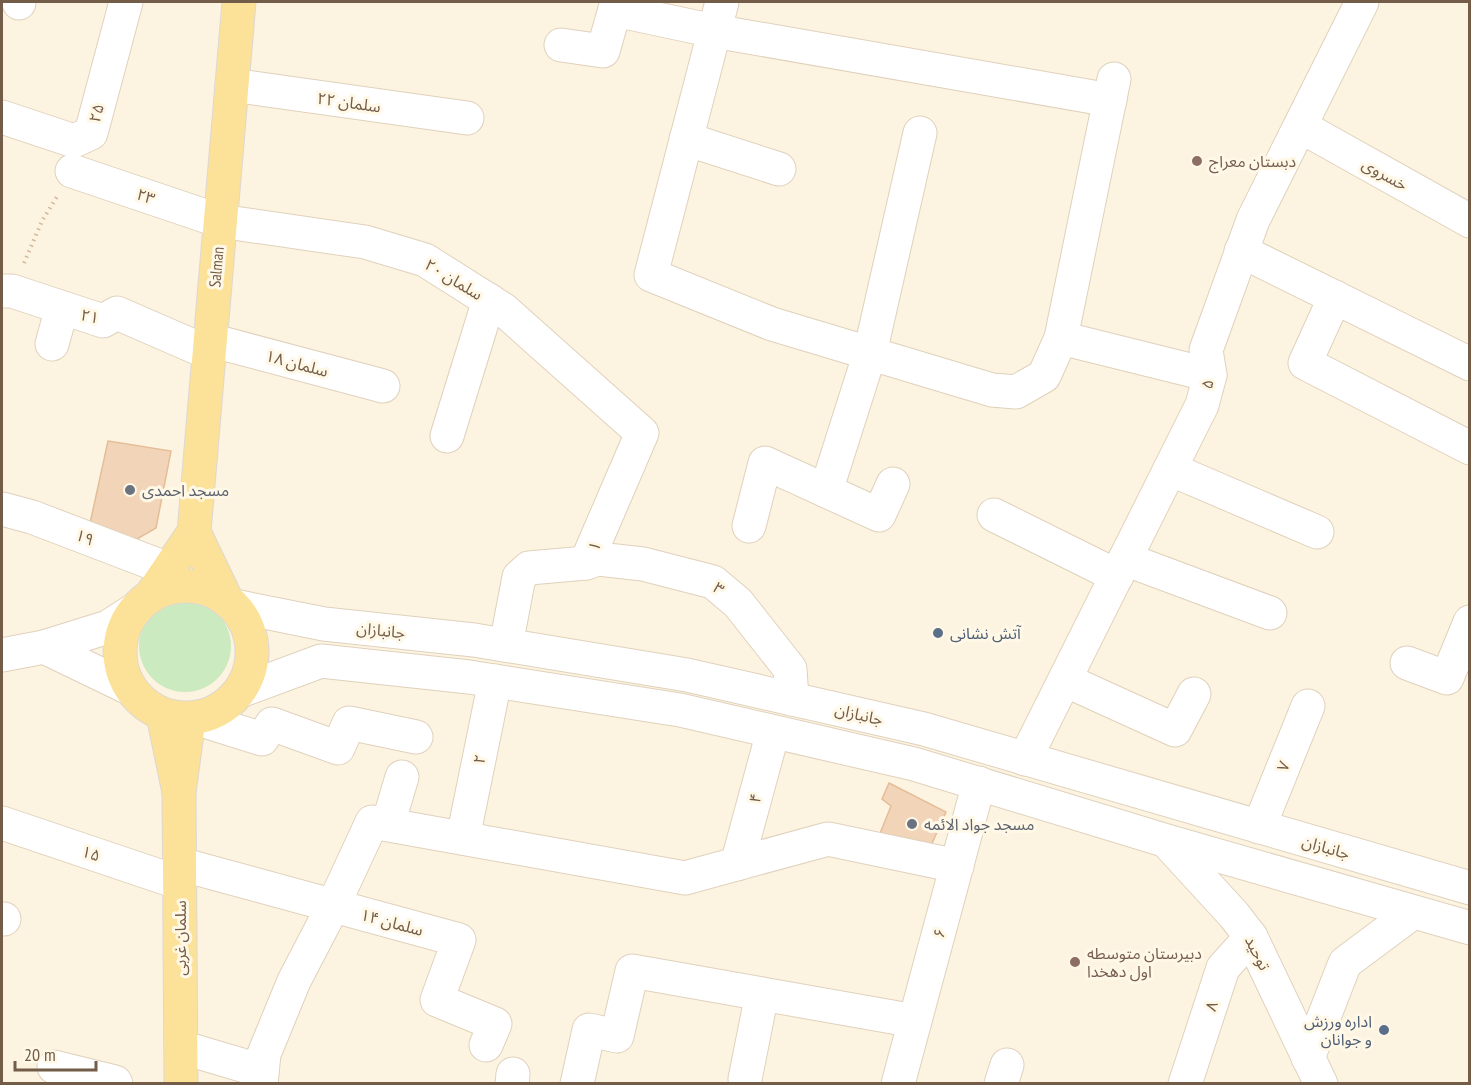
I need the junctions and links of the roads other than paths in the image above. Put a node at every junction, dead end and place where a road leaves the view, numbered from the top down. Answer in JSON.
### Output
{"nodes":[{"id":1,"x":126,"y":2,"type":"edge"},
{"id":2,"x":239,"y":2,"type":"edge"},
{"id":3,"x":1362,"y":2,"type":"edge"},
{"id":4,"x":616,"y":6,"type":"edge"},
{"id":5,"x":718,"y":16,"type":"edge"},
{"id":6,"x":561,"y":45,"type":"dead end"},
{"id":7,"x":232,"y":85,"type":"junction"},
{"id":8,"x":2,"y":117,"type":"edge"},
{"id":9,"x":467,"y":118,"type":"dead end"},
{"id":10,"x":1300,"y":126,"type":"junction"},
{"id":11,"x":920,"y":133,"type":"dead end"},
{"id":12,"x":686,"y":140,"type":"junction"},
{"id":13,"x":779,"y":169,"type":"dead end"},
{"id":14,"x":72,"y":171,"type":"road end"},
{"id":15,"x":1470,"y":221,"type":"edge"},
{"id":16,"x":220,"y":222,"type":"junction"},
{"id":17,"x":1242,"y":251,"type":"junction"},
{"id":18,"x":7,"y":291,"type":"edge"},
{"id":19,"x":1335,"y":297,"type":"junction"},
{"id":20,"x":489,"y":300,"type":"junction"},
{"id":21,"x":62,"y":308,"type":"junction"},
{"id":22,"x":1061,"y":338,"type":"junction"},
{"id":23,"x":52,"y":344,"type":"dead end"},
{"id":24,"x":210,"y":346,"type":"junction"},
{"id":25,"x":870,"y":353,"type":"junction"},
{"id":26,"x":1470,"y":364,"type":"edge"},
{"id":27,"x":1210,"y":375,"type":"junction"},
{"id":28,"x":383,"y":386,"type":"dead end"},
{"id":29,"x":642,"y":433,"type":"joint"},
{"id":30,"x":447,"y":436,"type":"dead end"},
{"id":31,"x":1470,"y":448,"type":"edge"},
{"id":32,"x":1170,"y":469,"type":"junction"},
{"id":33,"x":893,"y":484,"type":"dead end"},
{"id":34,"x":826,"y":491,"type":"junction"},
{"id":35,"x":2,"y":509,"type":"edge"},
{"id":36,"x":994,"y":514,"type":"dead end"},
{"id":37,"x":749,"y":526,"type":"dead end"},
{"id":38,"x":194,"y":532,"type":"junction"},
{"id":39,"x":1317,"y":532,"type":"dead end"},
{"id":40,"x":586,"y":563,"type":"junction"},
{"id":41,"x":1121,"y":568,"type":"junction"},
{"id":42,"x":168,"y":569,"type":"junction"},
{"id":43,"x":143,"y":603,"type":"junction"},
{"id":44,"x":230,"y":603,"type":"junction"},
{"id":45,"x":1270,"y":612,"type":"dead end"},
{"id":46,"x":1466,"y":642,"type":"edge"},
{"id":47,"x":506,"y":645,"type":"junction"},
{"id":48,"x":44,"y":647,"type":"junction"},
{"id":49,"x":2,"y":655,"type":"edge"},
{"id":50,"x":1407,"y":663,"type":"dead end"},
{"id":51,"x":1065,"y":680,"type":"junction"},
{"id":52,"x":495,"y":681,"type":"junction"},
{"id":53,"x":131,"y":689,"type":"junction"},
{"id":54,"x":240,"y":691,"type":"junction"},
{"id":55,"x":1194,"y":694,"type":"dead end"},
{"id":56,"x":792,"y":699,"type":"junction"},
{"id":57,"x":1308,"y":706,"type":"dead end"},
{"id":58,"x":183,"y":717,"type":"junction"},
{"id":59,"x":924,"y":729,"type":"junction"},
{"id":60,"x":773,"y":732,"type":"junction"},
{"id":61,"x":416,"y":737,"type":"dead end"},
{"id":62,"x":1025,"y":759,"type":"junction"},
{"id":63,"x":914,"y":765,"type":"junction"},
{"id":64,"x":402,"y":777,"type":"dead end"},
{"id":65,"x":979,"y":783,"type":"junction"},
{"id":66,"x":2,"y":823,"type":"edge"},
{"id":67,"x":388,"y":824,"type":"junction"},
{"id":68,"x":1259,"y":827,"type":"junction"},
{"id":69,"x":463,"y":838,"type":"junction"},
{"id":70,"x":1167,"y":842,"type":"junction"},
{"id":71,"x":737,"y":864,"type":"junction"},
{"id":72,"x":957,"y":866,"type":"junction"},
{"id":73,"x":180,"y":873,"type":"junction"},
{"id":74,"x":1470,"y":888,"type":"edge"},
{"id":75,"x":333,"y":906,"type":"junction"},
{"id":76,"x":1412,"y":913,"type":"junction"},
{"id":77,"x":1470,"y":928,"type":"edge"},
{"id":78,"x":1251,"y":937,"type":"junction"},
{"id":79,"x":762,"y":994,"type":"junction"},
{"id":80,"x":915,"y":1021,"type":"junction"},
{"id":81,"x":486,"y":1045,"type":"dead end"},
{"id":82,"x":180,"y":1047,"type":"junction"},
{"id":83,"x":54,"y":1067,"type":"dead end"},
{"id":84,"x":1314,"y":1071,"type":"edge"},
{"id":85,"x":262,"y":1077,"type":"edge"},
{"id":86,"x":745,"y":1079,"type":"dead end"},
{"id":87,"x":907,"y":1080,"type":"edge"},
{"id":88,"x":116,"y":1083,"type":"edge"},
{"id":89,"x":181,"y":1083,"type":"edge"},
{"id":90,"x":577,"y":1083,"type":"edge"},
{"id":91,"x":1185,"y":1083,"type":"edge"}],
"edges":[{"from":1,"to":8,"type":"street","name":"۲۵"},
{"from":2,"to":7,"type":"main road","name":"Salman"},
{"from":3,"to":10,"type":"street","name":"۵"},
{"from":4,"to":5,"type":"street"},
{"from":4,"to":6,"type":"street"},
{"from":5,"to":12,"type":"street"},
{"from":5,"to":22,"type":"street"},
{"from":7,"to":9,"type":"street","name":"سلمان ۲۲"},
{"from":7,"to":16,"type":"main road","name":"Salman"},
{"from":10,"to":15,"type":"street","name":"خسروی"},
{"from":10,"to":17,"type":"street","name":"۵"},
{"from":11,"to":25,"type":"street"},
{"from":12,"to":13,"type":"street"},
{"from":12,"to":25,"type":"street"},
{"from":14,"to":16,"type":"street","name":"۲۳"},
{"from":16,"to":20,"type":"street","name":"سلمان ۲۰"},
{"from":16,"to":24,"type":"main road","name":"Salman"},
{"from":17,"to":19,"type":"street"},
{"from":17,"to":27,"type":"street","name":"۵"},
{"from":18,"to":21,"type":"street","name":"۲۱"},
{"from":19,"to":26,"type":"street"},
{"from":19,"to":31,"type":"street"},
{"from":20,"to":29,"type":"street","name":"سلمان ۲۰"},
{"from":20,"to":30,"type":"street"},
{"from":21,"to":23,"type":"street"},
{"from":21,"to":24,"type":"street","name":"۲۱"},
{"from":22,"to":25,"type":"street"},
{"from":22,"to":27,"type":"street"},
{"from":24,"to":28,"type":"street","name":"سلمان ۱۸"},
{"from":24,"to":38,"type":"main road","name":"Salman"},
{"from":25,"to":34,"type":"street"},
{"from":27,"to":32,"type":"street","name":"۵"},
{"from":29,"to":40,"type":"street","name":"۱"},
{"from":32,"to":39,"type":"street"},
{"from":32,"to":41,"type":"street","name":"۵"},
{"from":33,"to":34,"type":"street"},
{"from":34,"to":37,"type":"street"},
{"from":35,"to":42,"type":"street","name":"۱۹"},
{"from":36,"to":41,"type":"street"},
{"from":38,"to":42,"type":"main road"},
{"from":38,"to":44,"type":"main road"},
{"from":40,"to":47,"type":"street","name":"۱"},
{"from":40,"to":56,"type":"street","name":"۳"},
{"from":41,"to":45,"type":"street"},
{"from":41,"to":51,"type":"street","name":"۵"},
{"from":42,"to":43,"type":"main road"},
{"from":43,"to":44,"type":"main road"},
{"from":43,"to":48,"type":"street"},
{"from":43,"to":53,"type":"main road"},
{"from":44,"to":47,"type":"street","name":"جانبازان"},
{"from":44,"to":54,"type":"main road"},
{"from":46,"to":50,"type":"street"},
{"from":47,"to":56,"type":"street","name":"جانبازان"},
{"from":48,"to":49,"type":"street"},
{"from":48,"to":53,"type":"street"},
{"from":51,"to":55,"type":"street"},
{"from":51,"to":62,"type":"street","name":"۵"},
{"from":52,"to":54,"type":"street"},
{"from":52,"to":60,"type":"street"},
{"from":52,"to":69,"type":"street","name":"۲"},
{"from":53,"to":58,"type":"main road"},
{"from":54,"to":58,"type":"main road"},
{"from":56,"to":59,"type":"street","name":"جانبازان"},
{"from":57,"to":68,"type":"street","name":"۷"},
{"from":58,"to":61,"type":"street"},
{"from":58,"to":73,"type":"main road","name":"سلمان غربی"},
{"from":59,"to":62,"type":"street","name":"جانبازان"},
{"from":59,"to":63,"type":"street"},
{"from":60,"to":63,"type":"street"},
{"from":60,"to":71,"type":"street","name":"۴"},
{"from":62,"to":68,"type":"street","name":"جانبازان"},
{"from":63,"to":65,"type":"street"},
{"from":64,"to":67,"type":"street"},
{"from":65,"to":70,"type":"street"},
{"from":65,"to":72,"type":"street","name":"۶"},
{"from":66,"to":73,"type":"street","name":"۱۵"},
{"from":67,"to":69,"type":"street"},
{"from":67,"to":75,"type":"street"},
{"from":68,"to":74,"type":"street","name":"جانبازان"},
{"from":69,"to":71,"type":"street"},
{"from":70,"to":76,"type":"street"},
{"from":70,"to":78,"type":"street","name":"توحید"},
{"from":71,"to":72,"type":"street"},
{"from":72,"to":80,"type":"street","name":"۶"},
{"from":73,"to":75,"type":"street","name":"سلمان ۱۴"},
{"from":73,"to":82,"type":"main road","name":"سلمان غربی"},
{"from":75,"to":81,"type":"street","name":"سلمان ۱۴"},
{"from":75,"to":85,"type":"street"},
{"from":76,"to":77,"type":"street"},
{"from":76,"to":84,"type":"street"},
{"from":78,"to":84,"type":"street","name":"توحید"},
{"from":78,"to":91,"type":"street","name":"۸"},
{"from":79,"to":80,"type":"street"},
{"from":79,"to":86,"type":"street"},
{"from":79,"to":90,"type":"street"},
{"from":80,"to":87,"type":"street","name":"۶"},
{"from":82,"to":85,"type":"street"},
{"from":82,"to":89,"type":"main road","name":"سلمان غربی"},
{"from":83,"to":88,"type":"street"}]}
